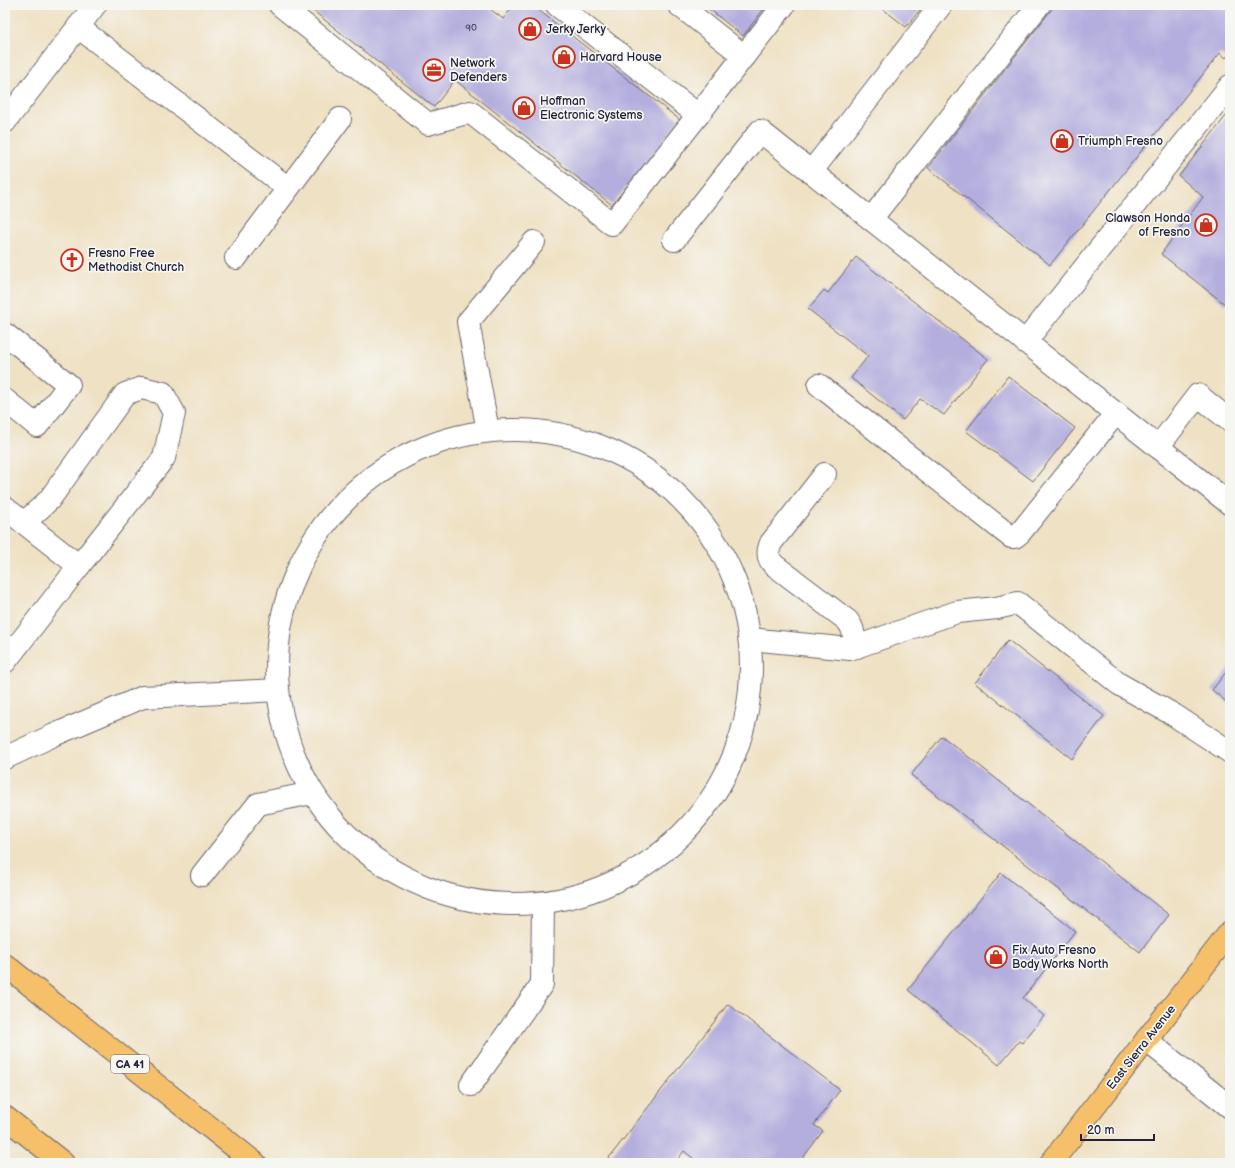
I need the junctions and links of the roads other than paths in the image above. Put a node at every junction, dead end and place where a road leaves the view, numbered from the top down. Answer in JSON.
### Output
{"nodes":[{"id":1,"x":95,"y":5,"type":"edge"},
{"id":2,"x":280,"y":5,"type":"edge"},
{"id":3,"x":557,"y":5,"type":"edge"},
{"id":4,"x":679,"y":5,"type":"edge"},
{"id":5,"x":784,"y":5,"type":"edge"},
{"id":6,"x":941,"y":5,"type":"edge"},
{"id":7,"x":1039,"y":5,"type":"edge"},
{"id":8,"x":78,"y":27,"type":"junction"},
{"id":9,"x":744,"y":56,"type":"junction"},
{"id":10,"x":1230,"y":86,"type":"edge"},
{"id":11,"x":698,"y":116,"type":"junction"},
{"id":12,"x":340,"y":119,"type":"dead end"},
{"id":13,"x":5,"y":122,"type":"edge"},
{"id":14,"x":811,"y":172,"type":"junction"},
{"id":15,"x":288,"y":188,"type":"junction"},
{"id":16,"x":871,"y":219,"type":"junction"},
{"id":17,"x":674,"y":240,"type":"dead end"},
{"id":18,"x":534,"y":242,"type":"dead end"},
{"id":19,"x":236,"y":258,"type":"dead end"},
{"id":20,"x":5,"y":334,"type":"edge"},
{"id":21,"x":1025,"y":342,"type":"junction"},
{"id":22,"x":819,"y":385,"type":"dead end"},
{"id":23,"x":5,"y":400,"type":"edge"},
{"id":24,"x":1116,"y":413,"type":"junction"},
{"id":25,"x":1230,"y":421,"type":"edge"},
{"id":26,"x":488,"y":431,"type":"junction"},
{"id":27,"x":1158,"y":447,"type":"junction"},
{"id":28,"x":825,"y":474,"type":"dead end"},
{"id":29,"x":1230,"y":504,"type":"edge"},
{"id":30,"x":5,"y":508,"type":"edge"},
{"id":31,"x":24,"y":523,"type":"junction"},
{"id":32,"x":79,"y":566,"type":"junction"},
{"id":33,"x":750,"y":639,"type":"junction"},
{"id":34,"x":857,"y":646,"type":"junction"},
{"id":35,"x":5,"y":662,"type":"edge"},
{"id":36,"x":278,"y":690,"type":"junction"},
{"id":37,"x":1230,"y":752,"type":"edge"},
{"id":38,"x":5,"y":758,"type":"edge"},
{"id":39,"x":312,"y":792,"type":"junction"},
{"id":40,"x":202,"y":875,"type":"dead end"},
{"id":41,"x":543,"y":902,"type":"junction"},
{"id":42,"x":1230,"y":932,"type":"edge"},
{"id":43,"x":5,"y":965,"type":"edge"},
{"id":44,"x":1146,"y":1040,"type":"junction"},
{"id":45,"x":471,"y":1085,"type":"dead end"},
{"id":46,"x":1230,"y":1107,"type":"edge"},
{"id":47,"x":5,"y":1117,"type":"edge"},
{"id":48,"x":64,"y":1163,"type":"edge"},
{"id":49,"x":255,"y":1163,"type":"edge"},
{"id":50,"x":1051,"y":1163,"type":"edge"}],
"edges":[{"from":1,"to":8,"type":"street"},
{"from":2,"to":11,"type":"street"},
{"from":3,"to":11,"type":"street"},
{"from":4,"to":9,"type":"street"},
{"from":5,"to":9,"type":"street"},
{"from":6,"to":14,"type":"street"},
{"from":7,"to":16,"type":"street"},
{"from":8,"to":13,"type":"street"},
{"from":8,"to":15,"type":"street"},
{"from":9,"to":11,"type":"street"},
{"from":10,"to":21,"type":"street"},
{"from":12,"to":15,"type":"street"},
{"from":14,"to":16,"type":"street"},
{"from":14,"to":17,"type":"street"},
{"from":15,"to":19,"type":"street"},
{"from":16,"to":21,"type":"street"},
{"from":18,"to":26,"type":"street"},
{"from":20,"to":23,"type":"street"},
{"from":21,"to":24,"type":"street"},
{"from":22,"to":24,"type":"street"},
{"from":24,"to":27,"type":"street"},
{"from":25,"to":27,"type":"street"},
{"from":26,"to":33,"type":"street"},
{"from":26,"to":36,"type":"street"},
{"from":27,"to":29,"type":"street"},
{"from":28,"to":34,"type":"street"},
{"from":30,"to":31,"type":"street"},
{"from":31,"to":32,"type":"street"},
{"from":31,"to":32,"type":"street"},
{"from":32,"to":35,"type":"street"},
{"from":33,"to":34,"type":"street"},
{"from":33,"to":41,"type":"street"},
{"from":34,"to":37,"type":"street"},
{"from":36,"to":38,"type":"street"},
{"from":36,"to":39,"type":"street"},
{"from":39,"to":40,"type":"street"},
{"from":39,"to":41,"type":"street"},
{"from":41,"to":45,"type":"street"},
{"from":42,"to":44,"type":"main road","name":"East Sierra Avenue"},
{"from":43,"to":49,"type":"main road","number":"CA 41"},
{"from":44,"to":46,"type":"street"},
{"from":44,"to":50,"type":"main road","name":"East Sierra Avenue"},
{"from":47,"to":48,"type":"main road"}]}
